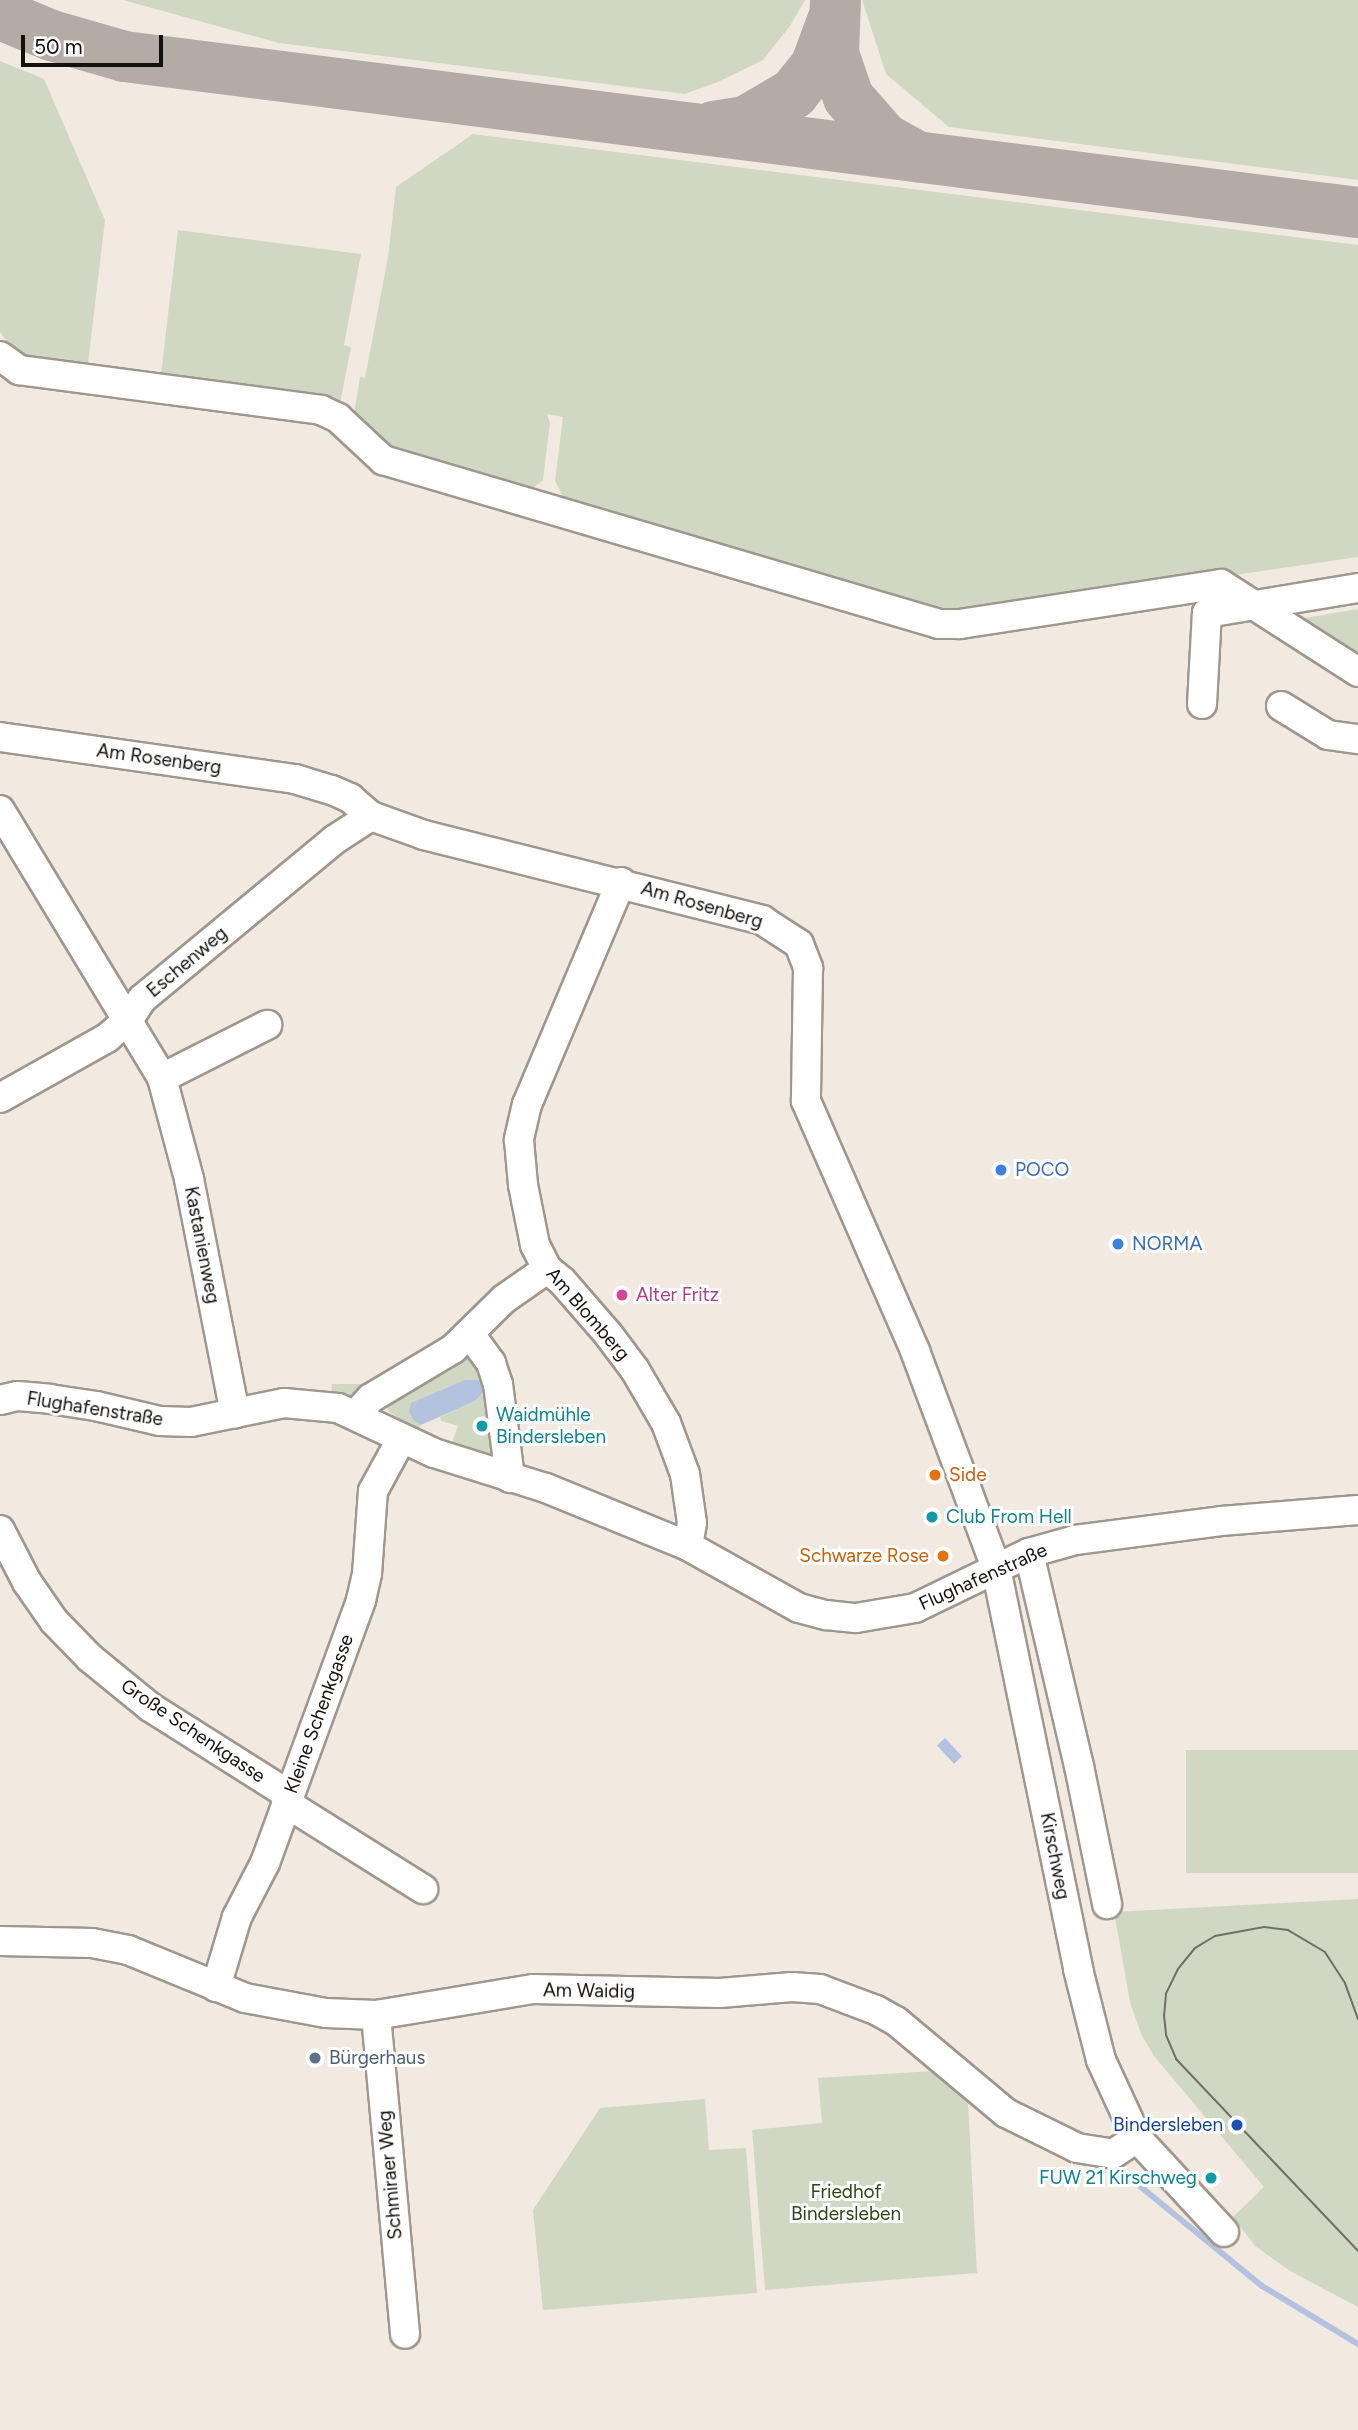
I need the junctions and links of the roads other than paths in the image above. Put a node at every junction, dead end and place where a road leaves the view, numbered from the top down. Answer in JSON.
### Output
{"nodes":[{"id":1,"x":0,"y":356,"type":"edge"},
{"id":2,"x":1358,"y":588,"type":"edge"},
{"id":3,"x":1252,"y":606,"type":"junction"},
{"id":4,"x":1358,"y":673,"type":"edge"},
{"id":5,"x":1202,"y":705,"type":"dead end"},
{"id":6,"x":1281,"y":706,"type":"dead end"},
{"id":7,"x":0,"y":737,"type":"edge"},
{"id":8,"x":1358,"y":739,"type":"edge"},
{"id":9,"x":0,"y":810,"type":"edge"},
{"id":10,"x":370,"y":816,"type":"junction"},
{"id":11,"x":621,"y":882,"type":"junction"},
{"id":12,"x":129,"y":1019,"type":"junction"},
{"id":13,"x":267,"y":1025,"type":"dead end"},
{"id":14,"x":162,"y":1078,"type":"junction"},
{"id":15,"x":0,"y":1098,"type":"edge"},
{"id":16,"x":547,"y":1269,"type":"junction"},
{"id":17,"x":470,"y":1334,"type":"junction"},
{"id":18,"x":0,"y":1400,"type":"edge"},
{"id":19,"x":235,"y":1413,"type":"junction"},
{"id":20,"x":356,"y":1413,"type":"junction"},
{"id":21,"x":404,"y":1441,"type":"junction"},
{"id":22,"x":510,"y":1478,"type":"junction"},
{"id":23,"x":1358,"y":1510,"type":"edge"},
{"id":24,"x":0,"y":1530,"type":"edge"},
{"id":25,"x":688,"y":1546,"type":"junction"},
{"id":26,"x":1029,"y":1552,"type":"junction"},
{"id":27,"x":996,"y":1568,"type":"junction"},
{"id":28,"x":287,"y":1799,"type":"junction"},
{"id":29,"x":423,"y":1889,"type":"dead end"},
{"id":30,"x":1107,"y":1904,"type":"dead end"},
{"id":31,"x":0,"y":1941,"type":"edge"},
{"id":32,"x":216,"y":1986,"type":"junction"},
{"id":33,"x":376,"y":2015,"type":"junction"},
{"id":34,"x":1137,"y":2138,"type":"junction"},
{"id":35,"x":1224,"y":2232,"type":"dead end"},
{"id":36,"x":405,"y":2334,"type":"dead end"}],
"edges":[{"from":1,"to":3,"type":"street"},
{"from":2,"to":3,"type":"street"},
{"from":3,"to":4,"type":"street"},
{"from":3,"to":5,"type":"street"},
{"from":6,"to":8,"type":"street"},
{"from":7,"to":10,"type":"street","name":"Am Rosenberg"},
{"from":9,"to":12,"type":"street","name":"Kastanienweg"},
{"from":10,"to":11,"type":"street","name":"Am Rosenberg"},
{"from":10,"to":12,"type":"street","name":"Eschenweg"},
{"from":11,"to":16,"type":"street","name":"Am Blomberg"},
{"from":11,"to":27,"type":"street","name":"Am Rosenberg"},
{"from":12,"to":14,"type":"street","name":"Kastanienweg"},
{"from":12,"to":15,"type":"street","name":"Eschenweg"},
{"from":13,"to":14,"type":"street"},
{"from":14,"to":19,"type":"street","name":"Kastanienweg"},
{"from":16,"to":17,"type":"street"},
{"from":16,"to":25,"type":"street","name":"Am Blomberg"},
{"from":17,"to":20,"type":"street"},
{"from":17,"to":22,"type":"street"},
{"from":18,"to":19,"type":"street","name":"Flughafenstraße"},
{"from":19,"to":20,"type":"street","name":"Flughafenstraße"},
{"from":20,"to":21,"type":"street","name":"Flughafenstraße"},
{"from":21,"to":22,"type":"street","name":"Flughafenstraße"},
{"from":21,"to":28,"type":"street","name":"Kleine Schenkgasse"},
{"from":22,"to":25,"type":"street","name":"Flughafenstraße"},
{"from":23,"to":26,"type":"street","name":"Flughafenstraße"},
{"from":24,"to":28,"type":"street","name":"Große Schenkgasse"},
{"from":25,"to":27,"type":"street","name":"Flughafenstraße"},
{"from":26,"to":27,"type":"street","name":"Flughafenstraße"},
{"from":26,"to":30,"type":"street"},
{"from":27,"to":34,"type":"street","name":"Kirschweg"},
{"from":28,"to":29,"type":"street","name":"Große Schenkgasse"},
{"from":28,"to":32,"type":"street","name":"Kleine Schenkgasse"},
{"from":31,"to":32,"type":"street","name":"Am Waidig"},
{"from":32,"to":33,"type":"street","name":"Am Waidig"},
{"from":33,"to":34,"type":"street","name":"Am Waidig"},
{"from":33,"to":36,"type":"street","name":"Schmiraer Weg"},
{"from":34,"to":35,"type":"street","name":"Kirschweg"}]}
